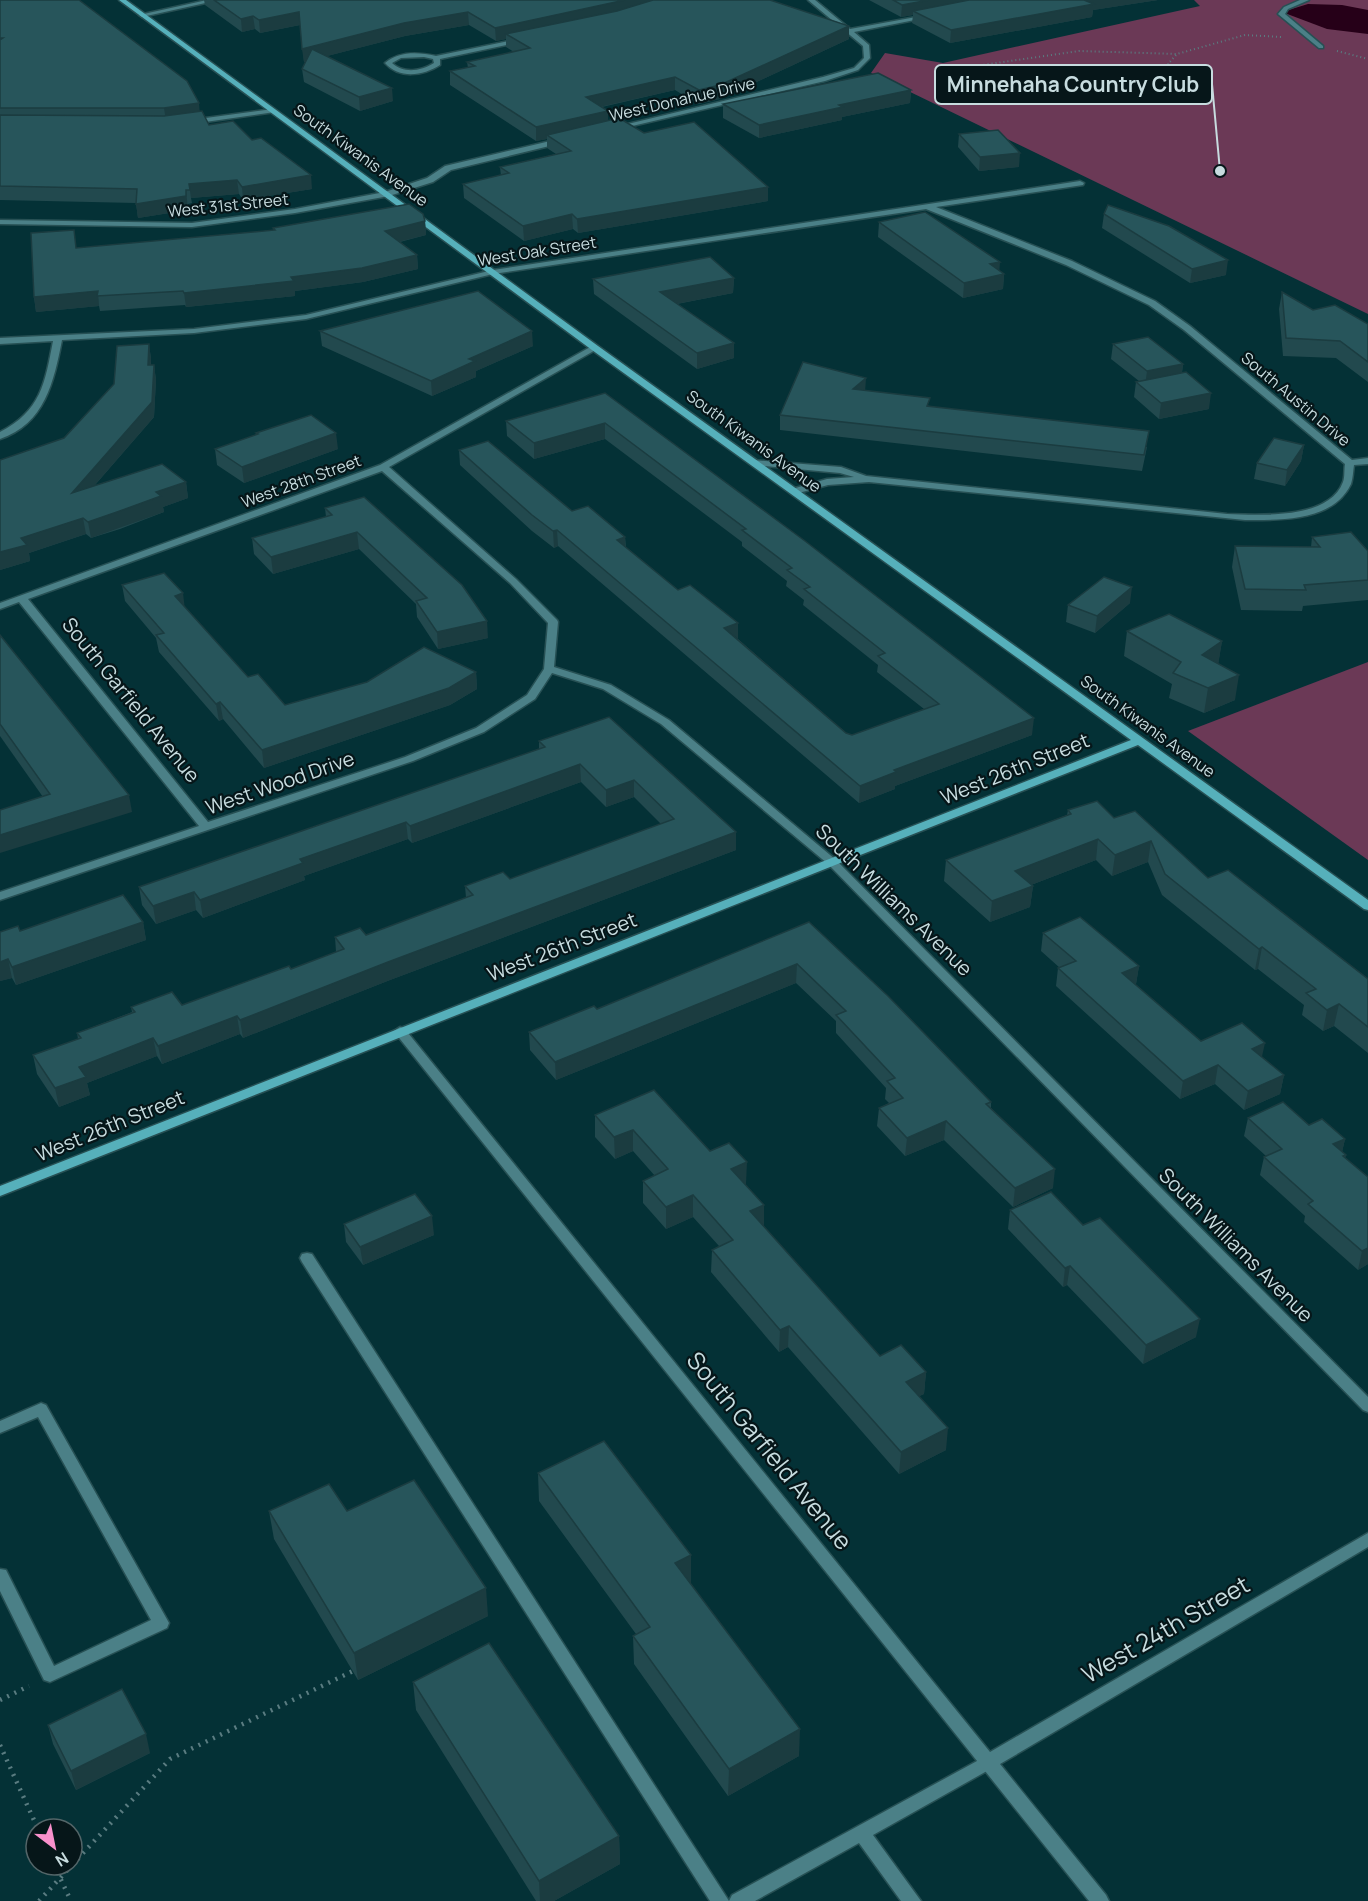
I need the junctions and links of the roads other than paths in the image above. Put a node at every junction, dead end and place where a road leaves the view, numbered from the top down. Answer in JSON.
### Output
{"nodes":[{"id":1,"x":122,"y":0,"type":"edge"},
{"id":2,"x":216,"y":0,"type":"edge"},
{"id":3,"x":811,"y":0,"type":"edge"},
{"id":4,"x":1306,"y":0,"type":"edge"},
{"id":5,"x":142,"y":15,"type":"junction"},
{"id":6,"x":941,"y":15,"type":"edge"},
{"id":7,"x":852,"y":30,"type":"junction"},
{"id":8,"x":527,"y":39,"type":"edge"},
{"id":9,"x":1321,"y":47,"type":"road end"},
{"id":10,"x":436,"y":58,"type":"junction"},
{"id":11,"x":273,"y":111,"type":"junction"},
{"id":12,"x":178,"y":124,"type":"edge"},
{"id":13,"x":607,"y":130,"type":"edge"},
{"id":14,"x":572,"y":138,"type":"edge"},
{"id":15,"x":1080,"y":183,"type":"dead end"},
{"id":16,"x":386,"y":194,"type":"junction"},
{"id":17,"x":928,"y":206,"type":"junction"},
{"id":18,"x":0,"y":222,"type":"edge"},
{"id":19,"x":493,"y":272,"type":"junction"},
{"id":20,"x":58,"y":338,"type":"junction"},
{"id":21,"x":0,"y":340,"type":"edge"},
{"id":22,"x":595,"y":348,"type":"junction"},
{"id":23,"x":0,"y":436,"type":"edge"},
{"id":24,"x":1368,"y":461,"type":"edge"},
{"id":25,"x":755,"y":462,"type":"junction"},
{"id":26,"x":1350,"y":463,"type":"junction"},
{"id":27,"x":383,"y":467,"type":"junction"},
{"id":28,"x":869,"y":479,"type":"junction"},
{"id":29,"x":795,"y":491,"type":"junction"},
{"id":30,"x":22,"y":599,"type":"junction"},
{"id":31,"x":0,"y":606,"type":"edge"},
{"id":32,"x":549,"y":669,"type":"junction"},
{"id":33,"x":1140,"y":740,"type":"junction"},
{"id":34,"x":206,"y":827,"type":"junction"},
{"id":35,"x":832,"y":862,"type":"junction"},
{"id":36,"x":0,"y":896,"type":"edge"},
{"id":37,"x":1368,"y":906,"type":"edge"},
{"id":38,"x":400,"y":1031,"type":"junction"},
{"id":39,"x":0,"y":1191,"type":"edge"},
{"id":40,"x":307,"y":1258,"type":"dead end"},
{"id":41,"x":1368,"y":1406,"type":"edge"},
{"id":42,"x":0,"y":1426,"type":"edge"},
{"id":43,"x":1368,"y":1539,"type":"edge"},
{"id":44,"x":0,"y":1575,"type":"edge"},
{"id":45,"x":988,"y":1762,"type":"junction"},
{"id":46,"x":861,"y":1832,"type":"junction"},
{"id":47,"x":745,"y":1899,"type":"edge"},
{"id":48,"x":720,"y":1901,"type":"edge"},
{"id":49,"x":912,"y":1901,"type":"edge"},
{"id":50,"x":1101,"y":1901,"type":"edge"}],
"edges":[{"from":1,"to":5,"type":"main road","name":"South Kiwanis Avenue"},
{"from":2,"to":5,"type":"street"},
{"from":3,"to":7,"type":"street","name":"West Donahue Drive"},
{"from":4,"to":9,"type":"street"},
{"from":5,"to":11,"type":"main road","name":"South Kiwanis Avenue"},
{"from":6,"to":7,"type":"street"},
{"from":7,"to":13,"type":"street","name":"West Donahue Drive"},
{"from":8,"to":10,"type":"street"},
{"from":10,"to":10,"type":"street"},
{"from":11,"to":12,"type":"street"},
{"from":11,"to":16,"type":"main road","name":"South Kiwanis Avenue"},
{"from":14,"to":16,"type":"street"},
{"from":15,"to":17,"type":"street","name":"West Oak Street"},
{"from":16,"to":18,"type":"street","name":"West 31st Street"},
{"from":16,"to":19,"type":"main road","name":"South Kiwanis Avenue"},
{"from":17,"to":19,"type":"street","name":"West Oak Street"},
{"from":17,"to":26,"type":"street","name":"South Austin Drive"},
{"from":19,"to":20,"type":"street","name":"West Oak Street"},
{"from":19,"to":22,"type":"main road","name":"South Kiwanis Avenue"},
{"from":20,"to":21,"type":"street","name":"West Oak Street"},
{"from":20,"to":23,"type":"street"},
{"from":22,"to":25,"type":"main road","name":"South Kiwanis Avenue"},
{"from":22,"to":27,"type":"street","name":"West 28th Street"},
{"from":24,"to":26,"type":"street"},
{"from":25,"to":28,"type":"street","name":"South Austin Drive"},
{"from":25,"to":29,"type":"main road","name":"South Kiwanis Avenue"},
{"from":26,"to":28,"type":"street","name":"South Austin Drive"},
{"from":27,"to":30,"type":"street","name":"West 28th Street"},
{"from":27,"to":32,"type":"street"},
{"from":28,"to":29,"type":"street","name":"South Austin Drive"},
{"from":29,"to":33,"type":"main road","name":"South Kiwanis Avenue"},
{"from":30,"to":31,"type":"street","name":"West 28th Street"},
{"from":30,"to":34,"type":"street","name":"South Garfield Avenue"},
{"from":32,"to":34,"type":"street","name":"West Wood Drive"},
{"from":32,"to":35,"type":"street","name":"South Williams Avenue"},
{"from":33,"to":35,"type":"main road","name":"West 26th Street"},
{"from":33,"to":37,"type":"main road","name":"South Kiwanis Avenue"},
{"from":34,"to":36,"type":"street","name":"West Wood Drive"},
{"from":35,"to":38,"type":"main road","name":"West 26th Street"},
{"from":35,"to":41,"type":"street","name":"South Williams Avenue"},
{"from":38,"to":39,"type":"main road","name":"West 26th Street"},
{"from":38,"to":45,"type":"street","name":"South Garfield Avenue"},
{"from":40,"to":48,"type":"street"},
{"from":42,"to":44,"type":"street"},
{"from":43,"to":45,"type":"street","name":"West 24th Street"},
{"from":45,"to":46,"type":"street","name":"West 24th Street"},
{"from":45,"to":50,"type":"street","name":"South Garfield Avenue"},
{"from":46,"to":47,"type":"street","name":"West 24th Street"},
{"from":46,"to":49,"type":"street"}]}
